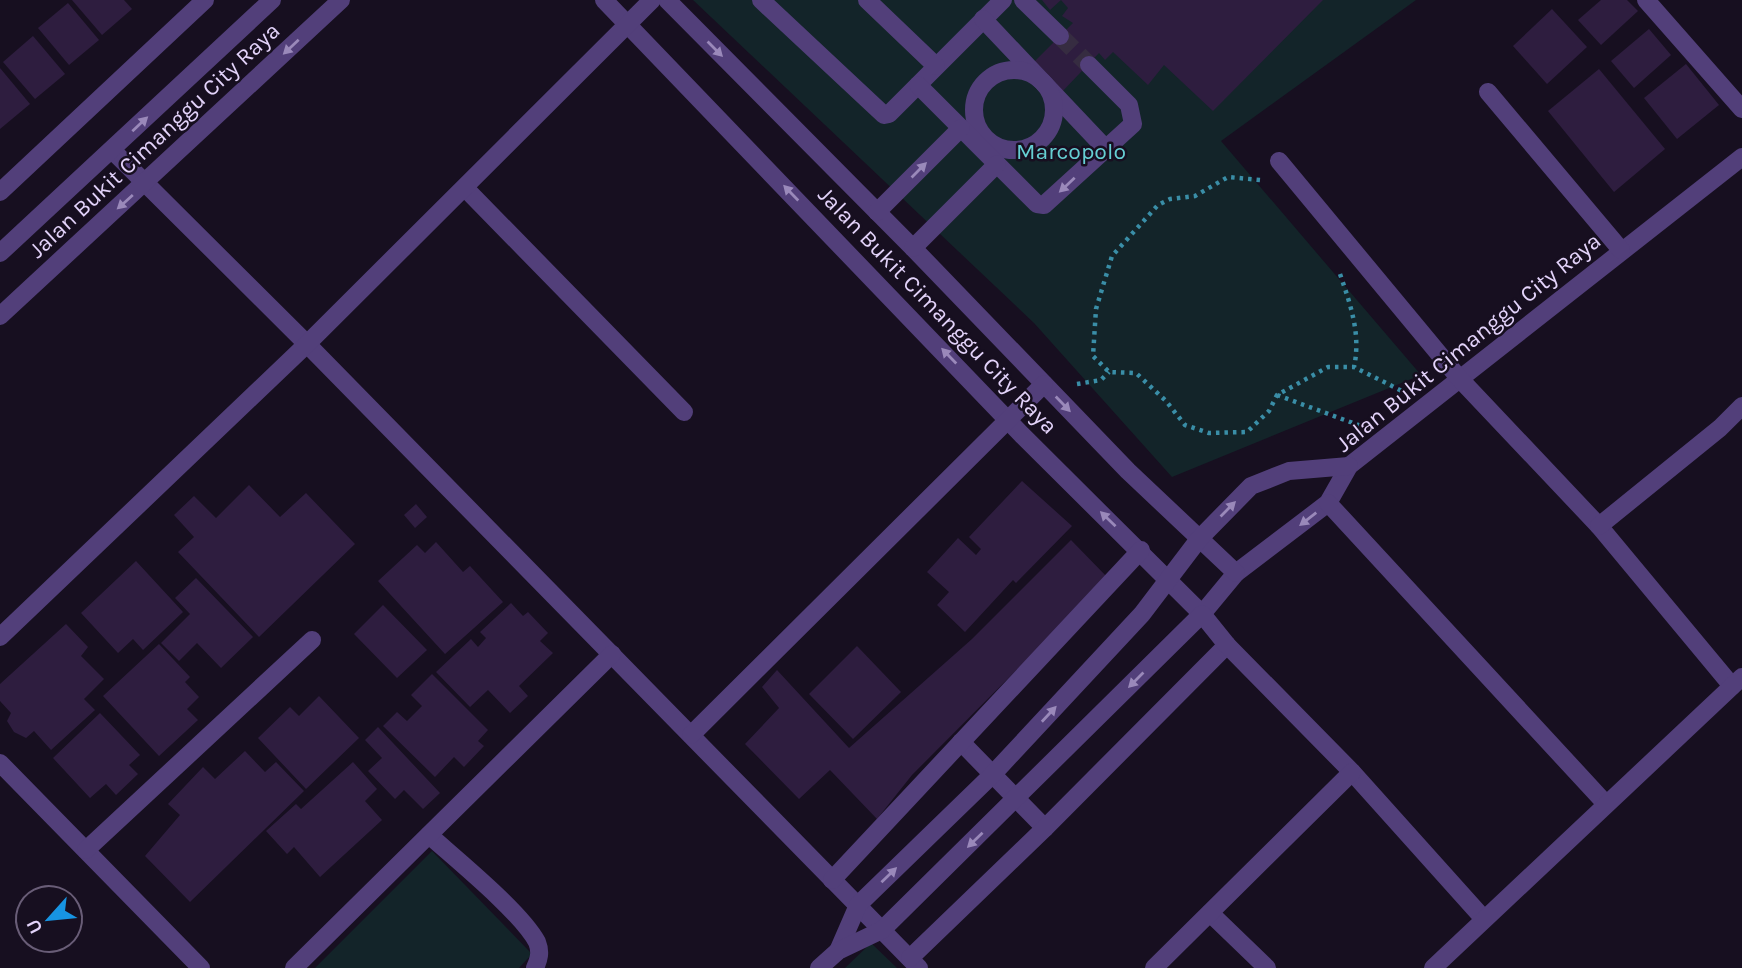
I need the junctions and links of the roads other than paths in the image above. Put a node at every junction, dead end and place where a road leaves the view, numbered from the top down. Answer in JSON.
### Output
{"nodes":[{"id":1,"x":205,"y":0,"type":"edge"},
{"id":2,"x":272,"y":0,"type":"edge"},
{"id":3,"x":341,"y":0,"type":"edge"},
{"id":4,"x":604,"y":0,"type":"edge"},
{"id":5,"x":652,"y":0,"type":"edge"},
{"id":6,"x":667,"y":0,"type":"edge"},
{"id":7,"x":761,"y":0,"type":"edge"},
{"id":8,"x":867,"y":0,"type":"edge"},
{"id":9,"x":1003,"y":0,"type":"edge"},
{"id":10,"x":1023,"y":0,"type":"edge"},
{"id":11,"x":1646,"y":0,"type":"edge"},
{"id":12,"x":983,"y":19,"type":"junction"},
{"id":13,"x":629,"y":24,"type":"junction"},
{"id":14,"x":1060,"y":36,"type":"tunnel mouth"},
{"id":15,"x":1089,"y":65,"type":"tunnel mouth"},
{"id":16,"x":936,"y":66,"type":"junction"},
{"id":17,"x":1043,"y":82,"type":"junction"},
{"id":18,"x":918,"y":85,"type":"junction"},
{"id":19,"x":1488,"y":92,"type":"dead end"},
{"id":20,"x":1742,"y":109,"type":"edge"},
{"id":21,"x":961,"y":128,"type":"junction"},
{"id":22,"x":982,"y":142,"type":"junction"},
{"id":23,"x":1106,"y":149,"type":"junction"},
{"id":24,"x":112,"y":150,"type":"junction"},
{"id":25,"x":1742,"y":158,"type":"edge"},
{"id":26,"x":1279,"y":161,"type":"dead end"},
{"id":27,"x":997,"y":164,"type":"junction"},
{"id":28,"x":145,"y":184,"type":"junction"},
{"id":29,"x":465,"y":188,"type":"junction"},
{"id":30,"x":0,"y":192,"type":"edge"},
{"id":31,"x":877,"y":212,"type":"junction"},
{"id":32,"x":913,"y":248,"type":"junction"},
{"id":33,"x":1621,"y":250,"type":"junction"},
{"id":34,"x":0,"y":253,"type":"edge"},
{"id":35,"x":0,"y":316,"type":"edge"},
{"id":36,"x":307,"y":344,"type":"junction"},
{"id":37,"x":1459,"y":378,"type":"junction"},
{"id":38,"x":1049,"y":390,"type":"junction"},
{"id":39,"x":1742,"y":406,"type":"edge"},
{"id":40,"x":684,"y":412,"type":"dead end"},
{"id":41,"x":1009,"y":419,"type":"junction"},
{"id":42,"x":1349,"y":466,"type":"junction"},
{"id":43,"x":1328,"y":503,"type":"junction"},
{"id":44,"x":1599,"y":526,"type":"junction"},
{"id":45,"x":1199,"y":539,"type":"junction"},
{"id":46,"x":1141,"y":551,"type":"junction"},
{"id":47,"x":1236,"y":573,"type":"junction"},
{"id":48,"x":1168,"y":579,"type":"junction"},
{"id":49,"x":1202,"y":614,"type":"junction"},
{"id":50,"x":0,"y":637,"type":"edge"},
{"id":51,"x":312,"y":640,"type":"dead end"},
{"id":52,"x":1227,"y":645,"type":"junction"},
{"id":53,"x":612,"y":654,"type":"junction"},
{"id":54,"x":1737,"y":681,"type":"edge"},
{"id":55,"x":691,"y":735,"type":"junction"},
{"id":56,"x":961,"y":742,"type":"junction"},
{"id":57,"x":0,"y":763,"type":"edge"},
{"id":58,"x":1352,"y":772,"type":"junction"},
{"id":59,"x":992,"y":775,"type":"junction"},
{"id":60,"x":1016,"y":799,"type":"junction"},
{"id":61,"x":1606,"y":804,"type":"junction"},
{"id":62,"x":1045,"y":828,"type":"junction"},
{"id":63,"x":429,"y":835,"type":"junction"},
{"id":64,"x":86,"y":850,"type":"junction"},
{"id":65,"x":832,"y":880,"type":"junction"},
{"id":66,"x":858,"y":905,"type":"junction"},
{"id":67,"x":1210,"y":913,"type":"junction"},
{"id":68,"x":1483,"y":918,"type":"junction"},
{"id":69,"x":882,"y":930,"type":"junction"},
{"id":70,"x":838,"y":951,"type":"junction"},
{"id":71,"x":915,"y":963,"type":"edge"},
{"id":72,"x":201,"y":968,"type":"edge"},
{"id":73,"x":294,"y":968,"type":"edge"},
{"id":74,"x":536,"y":968,"type":"edge"},
{"id":75,"x":819,"y":968,"type":"edge"},
{"id":76,"x":1154,"y":968,"type":"edge"},
{"id":77,"x":1267,"y":968,"type":"edge"},
{"id":78,"x":1433,"y":968,"type":"edge"}],
"edges":[{"from":1,"to":30,"type":"street"},
{"from":24,"to":2,"type":"street","name":"Jalan Bukit Cimanggu City Raya","one_way":true},
{"from":3,"to":28,"type":"street","name":"Jalan Bukit Cimanggu City Raya","one_way":true},
{"from":4,"to":13,"type":"street","name":"Jalan Bukit Cimanggu City Raya"},
{"from":5,"to":13,"type":"street"},
{"from":6,"to":31,"type":"street","name":"Jalan Bukit Cimanggu City Raya","one_way":true},
{"from":7,"to":18,"type":"street"},
{"from":8,"to":16,"type":"street"},
{"from":9,"to":12,"type":"street"},
{"from":10,"to":14,"type":"street"},
{"from":11,"to":20,"type":"street"},
{"from":12,"to":16,"type":"street"},
{"from":12,"to":17,"type":"street"},
{"from":13,"to":29,"type":"street"},
{"from":41,"to":13,"type":"street","name":"Jalan Bukit Cimanggu City Raya","one_way":true},
{"from":15,"to":23,"type":"street"},
{"from":16,"to":18,"type":"street"},
{"from":17,"to":22,"type":"street"},
{"from":17,"to":22,"type":"street"},
{"from":17,"to":23,"type":"street"},
{"from":18,"to":21,"type":"street"},
{"from":19,"to":33,"type":"street"},
{"from":21,"to":22,"type":"street"},
{"from":31,"to":21,"type":"street","one_way":true},
{"from":22,"to":27,"type":"street"},
{"from":23,"to":27,"type":"street","one_way":true},
{"from":24,"to":28,"type":"street"},
{"from":24,"to":34,"type":"street","name":"Jalan Bukit Cimanggu City Raya"},
{"from":25,"to":33,"type":"street","name":"Jalan Bukit Cimanggu City Raya"},
{"from":26,"to":37,"type":"street"},
{"from":27,"to":32,"type":"street"},
{"from":28,"to":35,"type":"street","name":"Jalan Bukit Cimanggu City Raya","one_way":true},
{"from":28,"to":36,"type":"street"},
{"from":29,"to":36,"type":"street"},
{"from":29,"to":40,"type":"street"},
{"from":31,"to":32,"type":"street","name":"Jalan Bukit Cimanggu City Raya"},
{"from":32,"to":38,"type":"street","name":"Jalan Bukit Cimanggu City Raya"},
{"from":33,"to":37,"type":"street","name":"Jalan Bukit Cimanggu City Raya"},
{"from":36,"to":50,"type":"street"},
{"from":36,"to":53,"type":"street"},
{"from":37,"to":42,"type":"street","name":"Jalan Bukit Cimanggu City Raya"},
{"from":37,"to":44,"type":"street"},
{"from":38,"to":41,"type":"street"},
{"from":38,"to":45,"type":"street","name":"Jalan Bukit Cimanggu City Raya","one_way":true},
{"from":39,"to":44,"type":"street"},
{"from":46,"to":41,"type":"street","name":"Jalan Bukit Cimanggu City Raya","one_way":true},
{"from":41,"to":55,"type":"street"},
{"from":42,"to":43,"type":"street","name":"Jalan Bukit Cimanggu City Raya"},
{"from":45,"to":42,"type":"street","one_way":true},
{"from":43,"to":47,"type":"street","name":"Jalan Bukit Cimanggu City Raya","one_way":true},
{"from":43,"to":61,"type":"street"},
{"from":44,"to":54,"type":"street"},
{"from":45,"to":47,"type":"street","name":"Jalan Bukit Cimanggu City Raya"},
{"from":45,"to":48,"type":"street"},
{"from":46,"to":48,"type":"street","name":"Jalan Bukit Cimanggu City Raya"},
{"from":46,"to":56,"type":"street"},
{"from":47,"to":49,"type":"street","name":"Jalan Bukit Cimanggu City Raya"},
{"from":48,"to":49,"type":"street","name":"Jalan Bukit Cimanggu City Raya"},
{"from":59,"to":48,"type":"street","one_way":true},
{"from":49,"to":52,"type":"street"},
{"from":49,"to":60,"type":"street","one_way":true},
{"from":51,"to":64,"type":"street"},
{"from":52,"to":58,"type":"street"},
{"from":52,"to":62,"type":"street"},
{"from":53,"to":55,"type":"street"},
{"from":53,"to":63,"type":"street"},
{"from":54,"to":61,"type":"street"},
{"from":55,"to":65,"type":"street"},
{"from":56,"to":59,"type":"street"},
{"from":56,"to":65,"type":"street"},
{"from":57,"to":64,"type":"street"},
{"from":58,"to":67,"type":"street"},
{"from":58,"to":68,"type":"street"},
{"from":59,"to":60,"type":"street"},
{"from":66,"to":59,"type":"street","one_way":true},
{"from":60,"to":62,"type":"street"},
{"from":60,"to":69,"type":"street","one_way":true},
{"from":61,"to":68,"type":"street"},
{"from":62,"to":71,"type":"street"},
{"from":63,"to":73,"type":"street"},
{"from":63,"to":74,"type":"street"},
{"from":64,"to":72,"type":"street"},
{"from":65,"to":66,"type":"street"},
{"from":66,"to":69,"type":"street"},
{"from":66,"to":70,"type":"street"},
{"from":67,"to":76,"type":"street"},
{"from":67,"to":77,"type":"street"},
{"from":68,"to":78,"type":"street"},
{"from":69,"to":70,"type":"street"},
{"from":69,"to":71,"type":"street"},
{"from":70,"to":75,"type":"street"}]}
